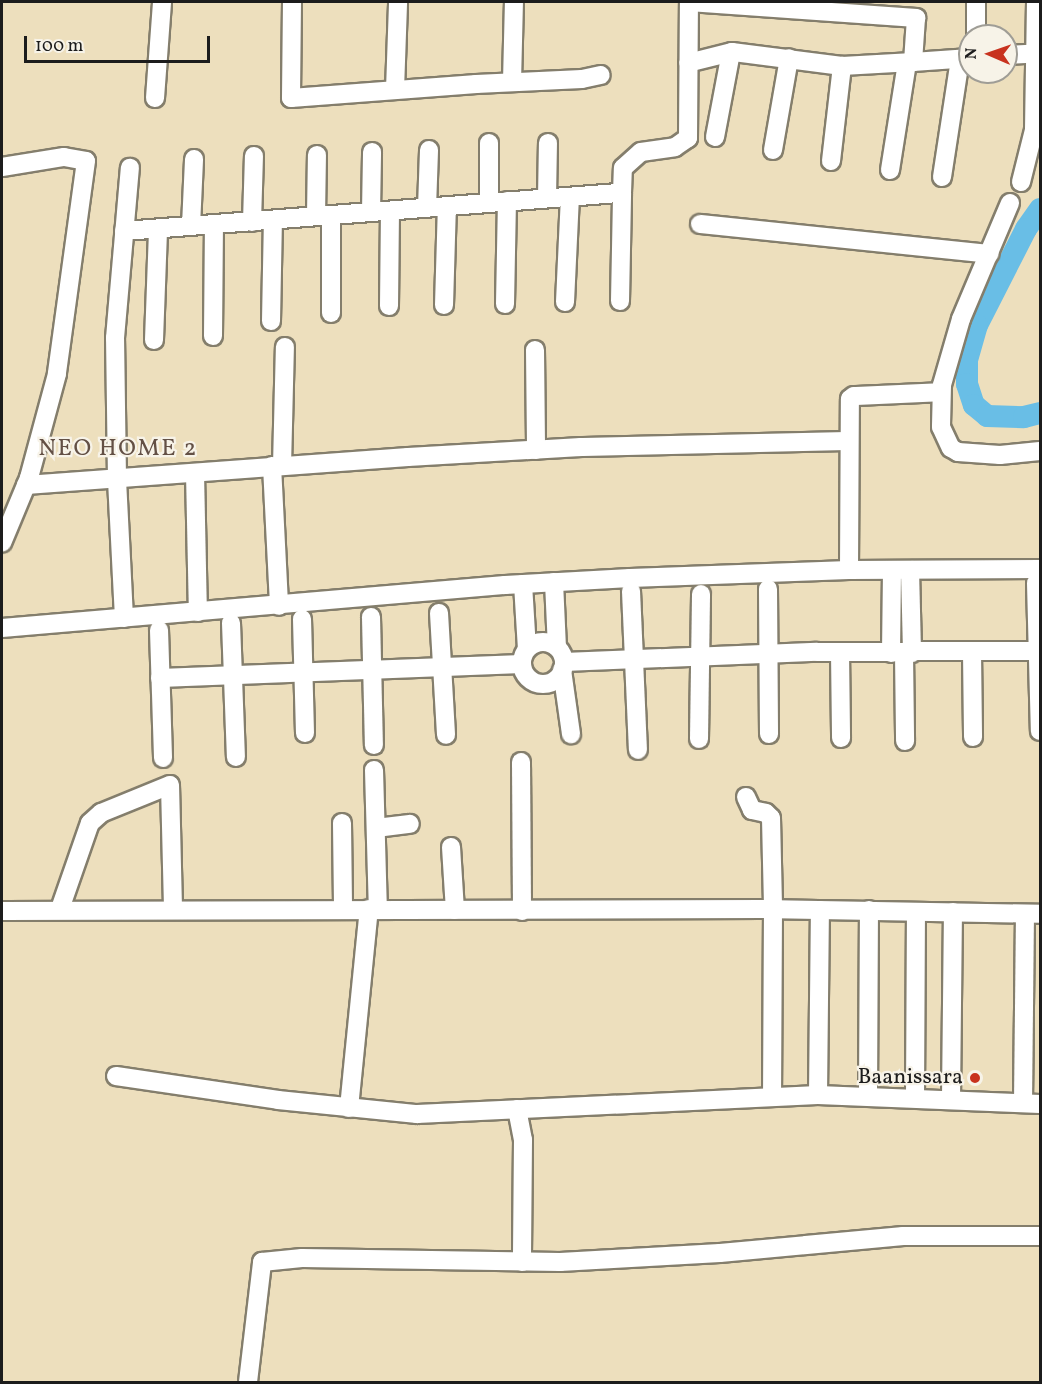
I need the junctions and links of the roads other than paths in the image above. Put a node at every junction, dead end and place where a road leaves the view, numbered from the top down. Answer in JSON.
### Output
{"nodes":[{"id":1,"x":162,"y":2,"type":"edge"},
{"id":2,"x":292,"y":2,"type":"edge"},
{"id":3,"x":399,"y":2,"type":"edge"},
{"id":4,"x":514,"y":2,"type":"edge"},
{"id":5,"x":976,"y":2,"type":"edge"},
{"id":6,"x":1036,"y":2,"type":"edge"},
{"id":7,"x":742,"y":3,"type":"edge"},
{"id":8,"x":801,"y":6,"type":"edge"},
{"id":9,"x":859,"y":8,"type":"edge"},
{"id":10,"x":916,"y":10,"type":"edge"},
{"id":11,"x":976,"y":24,"type":"edge"},
{"id":12,"x":730,"y":52,"type":"junction"},
{"id":13,"x":1038,"y":53,"type":"edge"},
{"id":14,"x":1018,"y":54,"type":"edge"},
{"id":15,"x":789,"y":58,"type":"junction"},
{"id":16,"x":958,"y":59,"type":"edge"},
{"id":17,"x":910,"y":62,"type":"junction"},
{"id":18,"x":688,"y":63,"type":"junction"},
{"id":19,"x":842,"y":66,"type":"junction"},
{"id":20,"x":601,"y":75,"type":"dead end"},
{"id":21,"x":512,"y":82,"type":"junction"},
{"id":22,"x":960,"y":84,"type":"edge"},
{"id":23,"x":395,"y":90,"type":"junction"},
{"id":24,"x":154,"y":98,"type":"dead end"},
{"id":25,"x":715,"y":137,"type":"dead end"},
{"id":26,"x":489,"y":142,"type":"dead end"},
{"id":27,"x":548,"y":143,"type":"dead end"},
{"id":28,"x":429,"y":150,"type":"dead end"},
{"id":29,"x":773,"y":150,"type":"dead end"},
{"id":30,"x":372,"y":152,"type":"dead end"},
{"id":31,"x":317,"y":155,"type":"dead end"},
{"id":32,"x":254,"y":156,"type":"dead end"},
{"id":33,"x":194,"y":159,"type":"dead end"},
{"id":34,"x":831,"y":161,"type":"dead end"},
{"id":35,"x":2,"y":167,"type":"edge"},
{"id":36,"x":130,"y":168,"type":"dead end"},
{"id":37,"x":890,"y":170,"type":"dead end"},
{"id":38,"x":942,"y":177,"type":"dead end"},
{"id":39,"x":1021,"y":182,"type":"dead end"},
{"id":40,"x":622,"y":193,"type":"junction"},
{"id":41,"x":570,"y":196,"type":"junction"},
{"id":42,"x":547,"y":198,"type":"junction"},
{"id":43,"x":498,"y":202,"type":"junction"},
{"id":44,"x":1010,"y":203,"type":"dead end"},
{"id":45,"x":447,"y":206,"type":"junction"},
{"id":46,"x":427,"y":208,"type":"junction"},
{"id":47,"x":390,"y":211,"type":"junction"},
{"id":48,"x":371,"y":212,"type":"junction"},
{"id":49,"x":324,"y":216,"type":"junction"},
{"id":50,"x":273,"y":220,"type":"junction"},
{"id":51,"x":252,"y":222,"type":"junction"},
{"id":52,"x":214,"y":224,"type":"junction"},
{"id":53,"x":700,"y":224,"type":"dead end"},
{"id":54,"x":191,"y":226,"type":"junction"},
{"id":55,"x":158,"y":229,"type":"junction"},
{"id":56,"x":124,"y":231,"type":"junction"},
{"id":57,"x":989,"y":254,"type":"junction"},
{"id":58,"x":620,"y":301,"type":"dead end"},
{"id":59,"x":566,"y":302,"type":"dead end"},
{"id":60,"x":505,"y":304,"type":"dead end"},
{"id":61,"x":444,"y":305,"type":"dead end"},
{"id":62,"x":390,"y":306,"type":"dead end"},
{"id":63,"x":331,"y":313,"type":"dead end"},
{"id":64,"x":271,"y":321,"type":"dead end"},
{"id":65,"x":213,"y":336,"type":"dead end"},
{"id":66,"x":154,"y":340,"type":"dead end"},
{"id":67,"x":285,"y":347,"type":"dead end"},
{"id":68,"x":535,"y":350,"type":"dead end"},
{"id":69,"x":942,"y":392,"type":"junction"},
{"id":70,"x":849,"y":441,"type":"junction"},
{"id":71,"x":536,"y":450,"type":"junction"},
{"id":72,"x":1041,"y":450,"type":"edge"},
{"id":73,"x":277,"y":466,"type":"junction"},
{"id":74,"x":195,"y":473,"type":"junction"},
{"id":75,"x":117,"y":479,"type":"junction"},
{"id":76,"x":26,"y":485,"type":"junction"},
{"id":77,"x":2,"y":543,"type":"edge"},
{"id":78,"x":849,"y":570,"type":"junction"},
{"id":79,"x":910,"y":570,"type":"junction"},
{"id":80,"x":892,"y":571,"type":"junction"},
{"id":81,"x":1038,"y":576,"type":"edge"},
{"id":82,"x":554,"y":582,"type":"junction"},
{"id":83,"x":523,"y":584,"type":"junction"},
{"id":84,"x":768,"y":589,"type":"dead end"},
{"id":85,"x":631,"y":591,"type":"dead end"},
{"id":86,"x":701,"y":594,"type":"dead end"},
{"id":87,"x":279,"y":606,"type":"junction"},
{"id":88,"x":198,"y":612,"type":"junction"},
{"id":89,"x":440,"y":613,"type":"dead end"},
{"id":90,"x":371,"y":617,"type":"dead end"},
{"id":91,"x":124,"y":618,"type":"junction"},
{"id":92,"x":302,"y":619,"type":"dead end"},
{"id":93,"x":231,"y":623,"type":"dead end"},
{"id":94,"x":2,"y":628,"type":"edge"},
{"id":95,"x":159,"y":630,"type":"dead end"},
{"id":96,"x":1039,"y":651,"type":"edge"},
{"id":97,"x":840,"y":652,"type":"junction"},
{"id":98,"x":972,"y":652,"type":"junction"},
{"id":99,"x":902,"y":653,"type":"junction"},
{"id":100,"x":768,"y":654,"type":"junction"},
{"id":101,"x":702,"y":656,"type":"junction"},
{"id":102,"x":525,"y":657,"type":"junction"},
{"id":103,"x":633,"y":659,"type":"junction"},
{"id":104,"x":561,"y":660,"type":"junction"},
{"id":105,"x":444,"y":667,"type":"junction"},
{"id":106,"x":374,"y":670,"type":"junction"},
{"id":107,"x":303,"y":673,"type":"junction"},
{"id":108,"x":232,"y":676,"type":"junction"},
{"id":109,"x":160,"y":678,"type":"junction"},
{"id":110,"x":1040,"y":730,"type":"edge"},
{"id":111,"x":305,"y":733,"type":"dead end"},
{"id":112,"x":571,"y":734,"type":"dead end"},
{"id":113,"x":769,"y":734,"type":"dead end"},
{"id":114,"x":446,"y":735,"type":"dead end"},
{"id":115,"x":973,"y":737,"type":"dead end"},
{"id":116,"x":841,"y":738,"type":"dead end"},
{"id":117,"x":699,"y":739,"type":"dead end"},
{"id":118,"x":905,"y":741,"type":"dead end"},
{"id":119,"x":374,"y":745,"type":"dead end"},
{"id":120,"x":638,"y":750,"type":"dead end"},
{"id":121,"x":236,"y":757,"type":"dead end"},
{"id":122,"x":163,"y":758,"type":"dead end"},
{"id":123,"x":521,"y":762,"type":"dead end"},
{"id":124,"x":374,"y":770,"type":"dead end"},
{"id":125,"x":746,"y":797,"type":"dead end"},
{"id":126,"x":342,"y":823,"type":"dead end"},
{"id":127,"x":410,"y":825,"type":"dead end"},
{"id":128,"x":376,"y":828,"type":"junction"},
{"id":129,"x":451,"y":847,"type":"dead end"},
{"id":130,"x":344,"y":908,"type":"junction"},
{"id":131,"x":60,"y":909,"type":"junction"},
{"id":132,"x":173,"y":909,"type":"junction"},
{"id":133,"x":373,"y":909,"type":"junction"},
{"id":134,"x":773,"y":909,"type":"junction"},
{"id":135,"x":2,"y":910,"type":"edge"},
{"id":136,"x":455,"y":910,"type":"junction"},
{"id":137,"x":820,"y":910,"type":"junction"},
{"id":138,"x":869,"y":910,"type":"junction"},
{"id":139,"x":522,"y":911,"type":"junction"},
{"id":140,"x":916,"y":912,"type":"junction"},
{"id":141,"x":953,"y":912,"type":"junction"},
{"id":142,"x":1033,"y":914,"type":"edge"},
{"id":143,"x":116,"y":1076,"type":"dead end"},
{"id":144,"x":818,"y":1095,"type":"junction"},
{"id":145,"x":868,"y":1096,"type":"junction"},
{"id":146,"x":772,"y":1097,"type":"junction"},
{"id":147,"x":915,"y":1098,"type":"junction"},
{"id":148,"x":951,"y":1099,"type":"junction"},
{"id":149,"x":1032,"y":1103,"type":"edge"},
{"id":150,"x":349,"y":1108,"type":"junction"},
{"id":151,"x":517,"y":1109,"type":"junction"},
{"id":152,"x":1041,"y":1236,"type":"edge"},
{"id":153,"x":522,"y":1262,"type":"junction"},
{"id":154,"x":248,"y":1383,"type":"edge"}],
"edges":[{"from":1,"to":24,"type":"street"},
{"from":2,"to":23,"type":"street"},
{"from":3,"to":23,"type":"street"},
{"from":4,"to":21,"type":"street"},
{"from":5,"to":11,"type":"street"},
{"from":6,"to":13,"type":"street"},
{"from":7,"to":8,"type":"street"},
{"from":7,"to":18,"type":"street"},
{"from":8,"to":9,"type":"street"},
{"from":9,"to":10,"type":"street"},
{"from":10,"to":17,"type":"street"},
{"from":12,"to":15,"type":"street"},
{"from":12,"to":18,"type":"street"},
{"from":12,"to":25,"type":"street"},
{"from":13,"to":14,"type":"street"},
{"from":13,"to":39,"type":"street"},
{"from":15,"to":19,"type":"street"},
{"from":15,"to":29,"type":"street"},
{"from":16,"to":17,"type":"street"},
{"from":17,"to":19,"type":"street"},
{"from":17,"to":37,"type":"street"},
{"from":18,"to":40,"type":"street"},
{"from":19,"to":34,"type":"street"},
{"from":20,"to":21,"type":"street"},
{"from":21,"to":23,"type":"street"},
{"from":22,"to":38,"type":"street"},
{"from":26,"to":43,"type":"street"},
{"from":27,"to":42,"type":"street"},
{"from":28,"to":46,"type":"street"},
{"from":30,"to":48,"type":"street"},
{"from":31,"to":49,"type":"street"},
{"from":32,"to":51,"type":"street"},
{"from":33,"to":54,"type":"street"},
{"from":35,"to":76,"type":"street"},
{"from":36,"to":56,"type":"street"},
{"from":40,"to":41,"type":"street"},
{"from":40,"to":58,"type":"street"},
{"from":41,"to":42,"type":"street"},
{"from":41,"to":59,"type":"street"},
{"from":42,"to":43,"type":"street"},
{"from":43,"to":45,"type":"street"},
{"from":43,"to":60,"type":"street"},
{"from":44,"to":57,"type":"street"},
{"from":45,"to":46,"type":"street"},
{"from":45,"to":61,"type":"street"},
{"from":46,"to":47,"type":"street"},
{"from":47,"to":48,"type":"street"},
{"from":47,"to":62,"type":"street"},
{"from":48,"to":49,"type":"street"},
{"from":49,"to":50,"type":"street"},
{"from":49,"to":63,"type":"street"},
{"from":50,"to":51,"type":"street"},
{"from":50,"to":64,"type":"street"},
{"from":51,"to":52,"type":"street"},
{"from":52,"to":54,"type":"street"},
{"from":52,"to":65,"type":"street"},
{"from":53,"to":57,"type":"street"},
{"from":54,"to":55,"type":"street"},
{"from":55,"to":56,"type":"street"},
{"from":55,"to":66,"type":"street"},
{"from":56,"to":75,"type":"street"},
{"from":57,"to":69,"type":"street"},
{"from":67,"to":73,"type":"street"},
{"from":68,"to":71,"type":"street"},
{"from":69,"to":70,"type":"street"},
{"from":69,"to":72,"type":"street"},
{"from":70,"to":71,"type":"street"},
{"from":70,"to":78,"type":"street"},
{"from":71,"to":73,"type":"street"},
{"from":73,"to":74,"type":"street"},
{"from":73,"to":87,"type":"street"},
{"from":74,"to":75,"type":"street"},
{"from":74,"to":88,"type":"street"},
{"from":75,"to":76,"type":"street"},
{"from":75,"to":91,"type":"street"},
{"from":76,"to":77,"type":"street"},
{"from":78,"to":80,"type":"street"},
{"from":78,"to":82,"type":"street"},
{"from":79,"to":80,"type":"street"},
{"from":79,"to":81,"type":"street"},
{"from":79,"to":99,"type":"street"},
{"from":80,"to":99,"type":"street"},
{"from":81,"to":96,"type":"street"},
{"from":82,"to":83,"type":"street"},
{"from":82,"to":104,"type":"street"},
{"from":83,"to":87,"type":"street"},
{"from":83,"to":102,"type":"street"},
{"from":84,"to":100,"type":"street"},
{"from":85,"to":103,"type":"street"},
{"from":86,"to":101,"type":"street"},
{"from":87,"to":88,"type":"street"},
{"from":88,"to":91,"type":"street"},
{"from":89,"to":105,"type":"street"},
{"from":90,"to":106,"type":"street"},
{"from":91,"to":94,"type":"street"},
{"from":92,"to":107,"type":"street"},
{"from":93,"to":108,"type":"street"},
{"from":95,"to":109,"type":"street"},
{"from":96,"to":98,"type":"street"},
{"from":96,"to":110,"type":"street"},
{"from":97,"to":99,"type":"street"},
{"from":97,"to":100,"type":"street"},
{"from":97,"to":116,"type":"street"},
{"from":98,"to":99,"type":"street"},
{"from":98,"to":115,"type":"street"},
{"from":99,"to":118,"type":"street"},
{"from":100,"to":101,"type":"street"},
{"from":100,"to":113,"type":"street"},
{"from":101,"to":103,"type":"street"},
{"from":101,"to":117,"type":"street"},
{"from":102,"to":104,"type":"street"},
{"from":102,"to":104,"type":"street"},
{"from":102,"to":105,"type":"street"},
{"from":103,"to":104,"type":"street"},
{"from":103,"to":120,"type":"street"},
{"from":104,"to":112,"type":"street"},
{"from":105,"to":106,"type":"street"},
{"from":105,"to":114,"type":"street"},
{"from":106,"to":107,"type":"street"},
{"from":106,"to":119,"type":"street"},
{"from":107,"to":108,"type":"street"},
{"from":107,"to":111,"type":"street"},
{"from":108,"to":109,"type":"street"},
{"from":108,"to":121,"type":"street"},
{"from":109,"to":122,"type":"street"},
{"from":123,"to":139,"type":"street"},
{"from":124,"to":128,"type":"street"},
{"from":125,"to":134,"type":"street"},
{"from":126,"to":130,"type":"street"},
{"from":127,"to":128,"type":"street"},
{"from":128,"to":133,"type":"street"},
{"from":129,"to":136,"type":"street"},
{"from":130,"to":132,"type":"street"},
{"from":130,"to":133,"type":"street"},
{"from":131,"to":132,"type":"street"},
{"from":131,"to":132,"type":"street"},
{"from":131,"to":135,"type":"street"},
{"from":133,"to":136,"type":"street"},
{"from":133,"to":150,"type":"street"},
{"from":134,"to":137,"type":"street"},
{"from":134,"to":139,"type":"street"},
{"from":134,"to":146,"type":"street"},
{"from":136,"to":139,"type":"street"},
{"from":137,"to":138,"type":"street"},
{"from":137,"to":144,"type":"street"},
{"from":138,"to":140,"type":"street"},
{"from":138,"to":145,"type":"street"},
{"from":140,"to":141,"type":"street"},
{"from":140,"to":147,"type":"street"},
{"from":141,"to":142,"type":"street"},
{"from":141,"to":148,"type":"street"},
{"from":142,"to":149,"type":"street"},
{"from":143,"to":150,"type":"street"},
{"from":144,"to":145,"type":"street"},
{"from":144,"to":146,"type":"street"},
{"from":145,"to":147,"type":"street"},
{"from":146,"to":151,"type":"street"},
{"from":147,"to":148,"type":"street"},
{"from":148,"to":149,"type":"street"},
{"from":150,"to":151,"type":"street"},
{"from":151,"to":153,"type":"street"},
{"from":152,"to":153,"type":"street"},
{"from":153,"to":154,"type":"street"}]}
